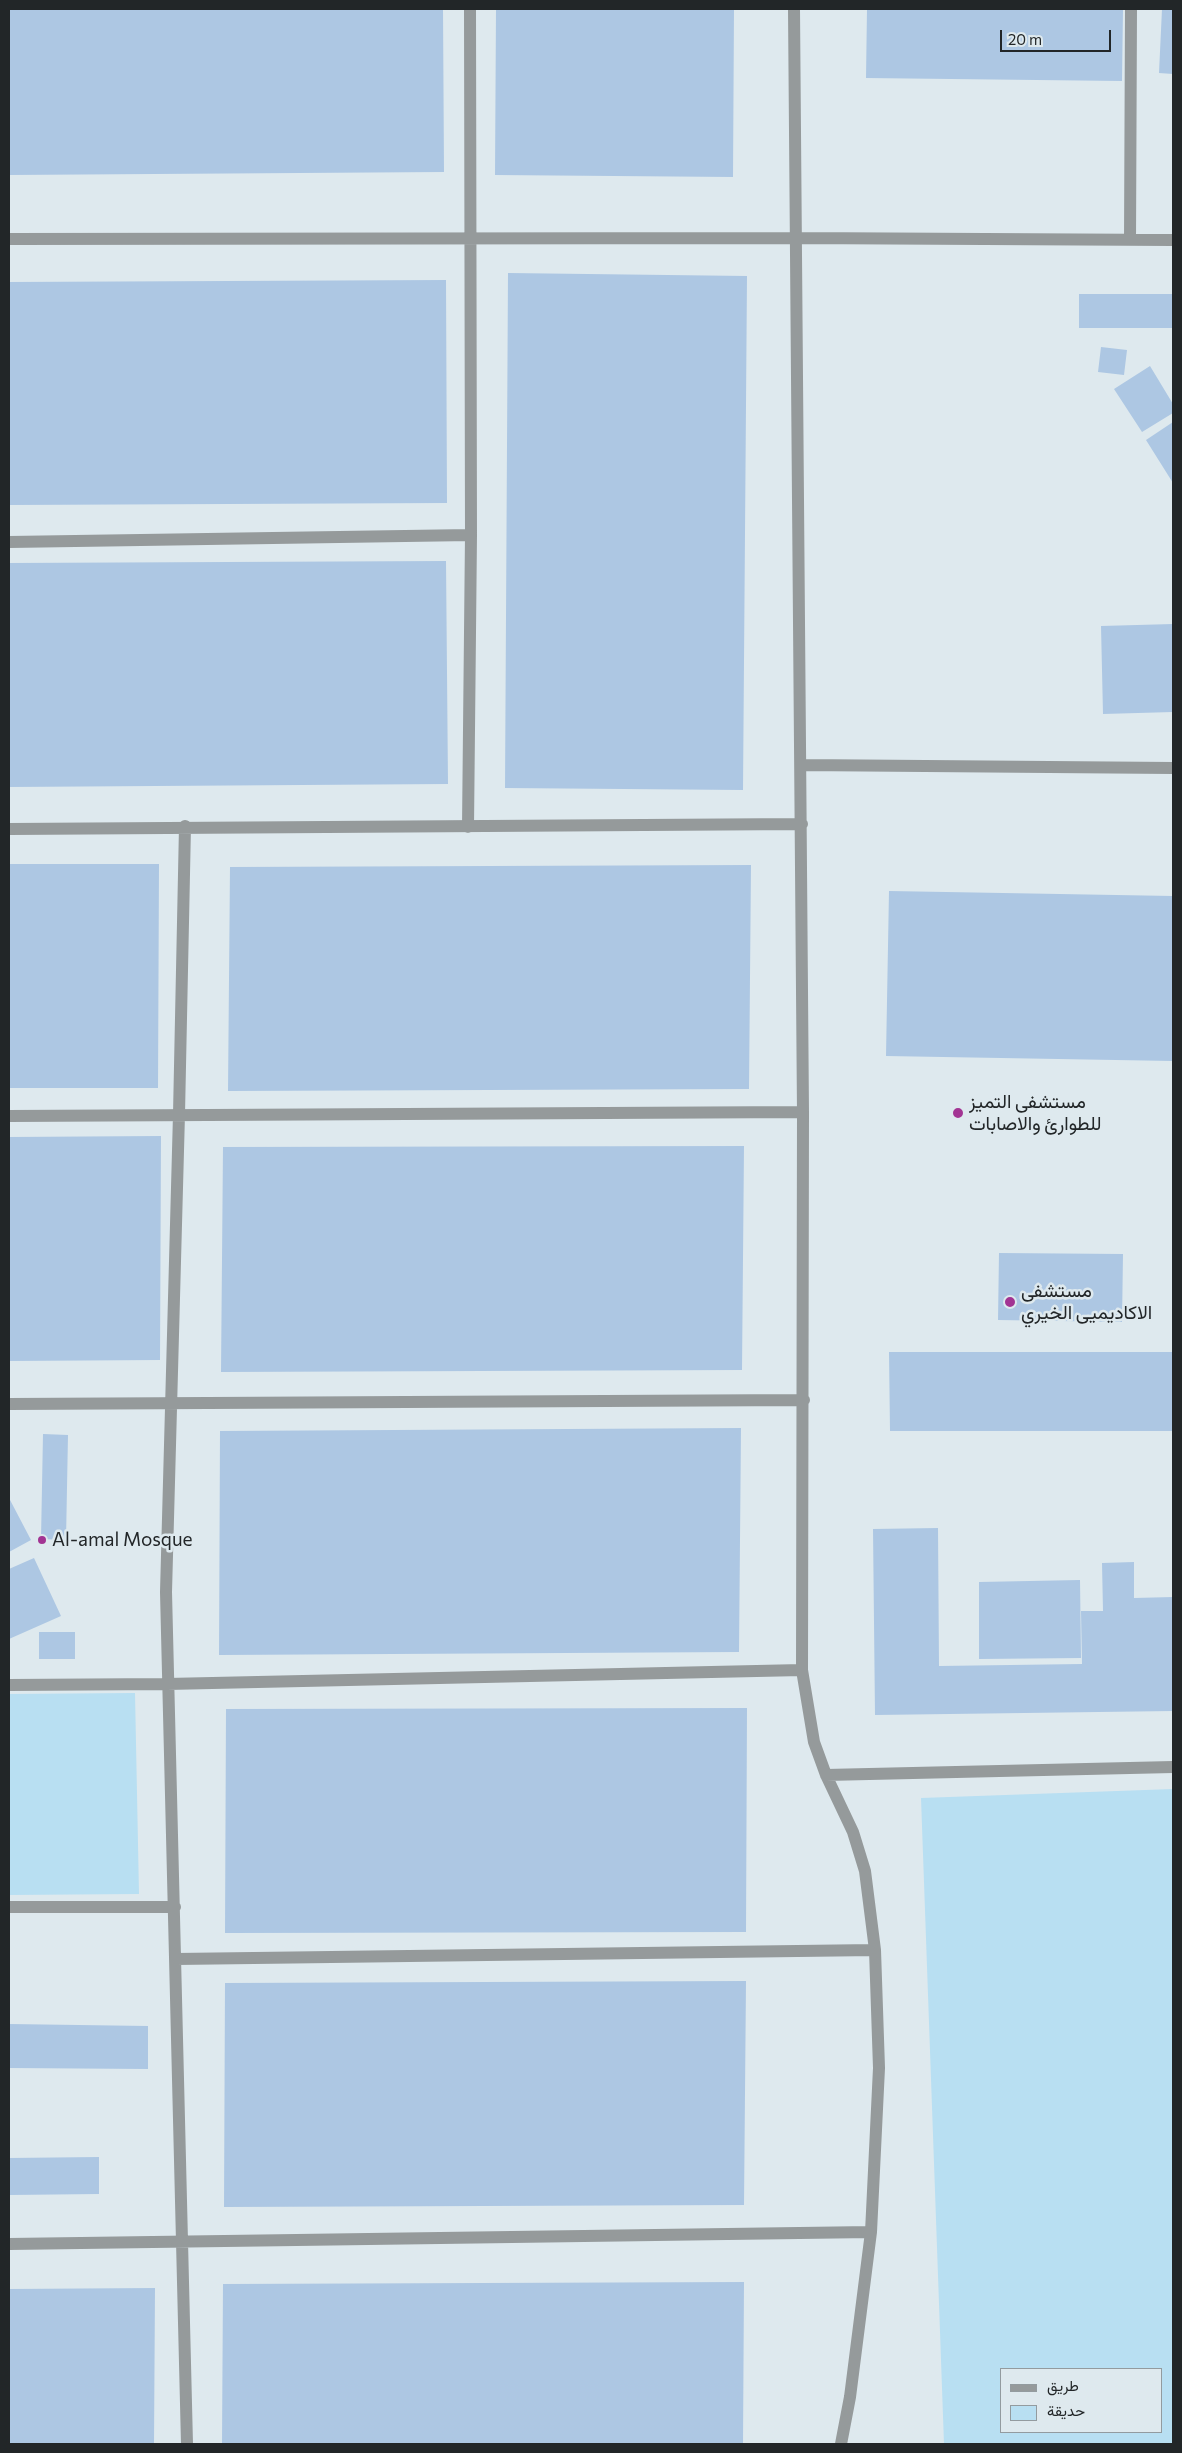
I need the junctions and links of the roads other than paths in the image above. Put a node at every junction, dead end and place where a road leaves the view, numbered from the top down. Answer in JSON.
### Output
{"nodes":[{"id":1,"x":470,"y":9,"type":"edge"},
{"id":2,"x":794,"y":9,"type":"edge"},
{"id":3,"x":1131,"y":9,"type":"edge"},
{"id":4,"x":470,"y":238,"type":"junction"},
{"id":5,"x":796,"y":238,"type":"junction"},
{"id":6,"x":9,"y":239,"type":"edge"},
{"id":7,"x":1130,"y":240,"type":"junction"},
{"id":8,"x":1173,"y":240,"type":"edge"},
{"id":9,"x":471,"y":535,"type":"junction"},
{"id":10,"x":9,"y":542,"type":"edge"},
{"id":11,"x":801,"y":765,"type":"junction"},
{"id":12,"x":1173,"y":768,"type":"edge"},
{"id":13,"x":802,"y":824,"type":"junction"},
{"id":14,"x":185,"y":826,"type":"junction"},
{"id":15,"x":468,"y":827,"type":"junction"},
{"id":16,"x":9,"y":829,"type":"edge"},
{"id":17,"x":803,"y":1112,"type":"junction"},
{"id":18,"x":179,"y":1114,"type":"junction"},
{"id":19,"x":9,"y":1116,"type":"edge"},
{"id":20,"x":804,"y":1400,"type":"junction"},
{"id":21,"x":170,"y":1403,"type":"junction"},
{"id":22,"x":9,"y":1404,"type":"edge"},
{"id":23,"x":802,"y":1670,"type":"junction"},
{"id":24,"x":167,"y":1684,"type":"junction"},
{"id":25,"x":9,"y":1685,"type":"edge"},
{"id":26,"x":1173,"y":1768,"type":"edge"},
{"id":27,"x":826,"y":1775,"type":"junction"},
{"id":28,"x":175,"y":1906,"type":"junction"},
{"id":29,"x":9,"y":1907,"type":"edge"},
{"id":30,"x":875,"y":1950,"type":"junction"},
{"id":31,"x":176,"y":1959,"type":"junction"},
{"id":32,"x":872,"y":2232,"type":"junction"},
{"id":33,"x":181,"y":2242,"type":"junction"},
{"id":34,"x":9,"y":2244,"type":"edge"},
{"id":35,"x":187,"y":2444,"type":"edge"},
{"id":36,"x":841,"y":2444,"type":"edge"}],
"edges":[{"from":1,"to":4,"type":"street"},
{"from":2,"to":5,"type":"street"},
{"from":3,"to":7,"type":"street"},
{"from":4,"to":5,"type":"street"},
{"from":4,"to":6,"type":"street"},
{"from":4,"to":9,"type":"street"},
{"from":5,"to":7,"type":"street"},
{"from":5,"to":11,"type":"street"},
{"from":7,"to":8,"type":"street"},
{"from":9,"to":10,"type":"street"},
{"from":9,"to":15,"type":"street"},
{"from":11,"to":12,"type":"street"},
{"from":11,"to":13,"type":"street"},
{"from":13,"to":15,"type":"street"},
{"from":13,"to":17,"type":"street"},
{"from":14,"to":15,"type":"street"},
{"from":14,"to":16,"type":"street"},
{"from":14,"to":18,"type":"street"},
{"from":17,"to":18,"type":"street"},
{"from":17,"to":20,"type":"street"},
{"from":18,"to":19,"type":"street"},
{"from":18,"to":21,"type":"street"},
{"from":20,"to":21,"type":"street"},
{"from":20,"to":23,"type":"street"},
{"from":21,"to":22,"type":"street"},
{"from":21,"to":24,"type":"street"},
{"from":23,"to":24,"type":"street"},
{"from":23,"to":27,"type":"street"},
{"from":24,"to":25,"type":"street"},
{"from":24,"to":28,"type":"street"},
{"from":26,"to":27,"type":"street"},
{"from":27,"to":30,"type":"street"},
{"from":28,"to":29,"type":"street"},
{"from":28,"to":31,"type":"street"},
{"from":30,"to":31,"type":"street"},
{"from":30,"to":32,"type":"street"},
{"from":31,"to":33,"type":"street"},
{"from":32,"to":33,"type":"street"},
{"from":32,"to":36,"type":"street"},
{"from":33,"to":34,"type":"street"},
{"from":33,"to":35,"type":"street"}]}
